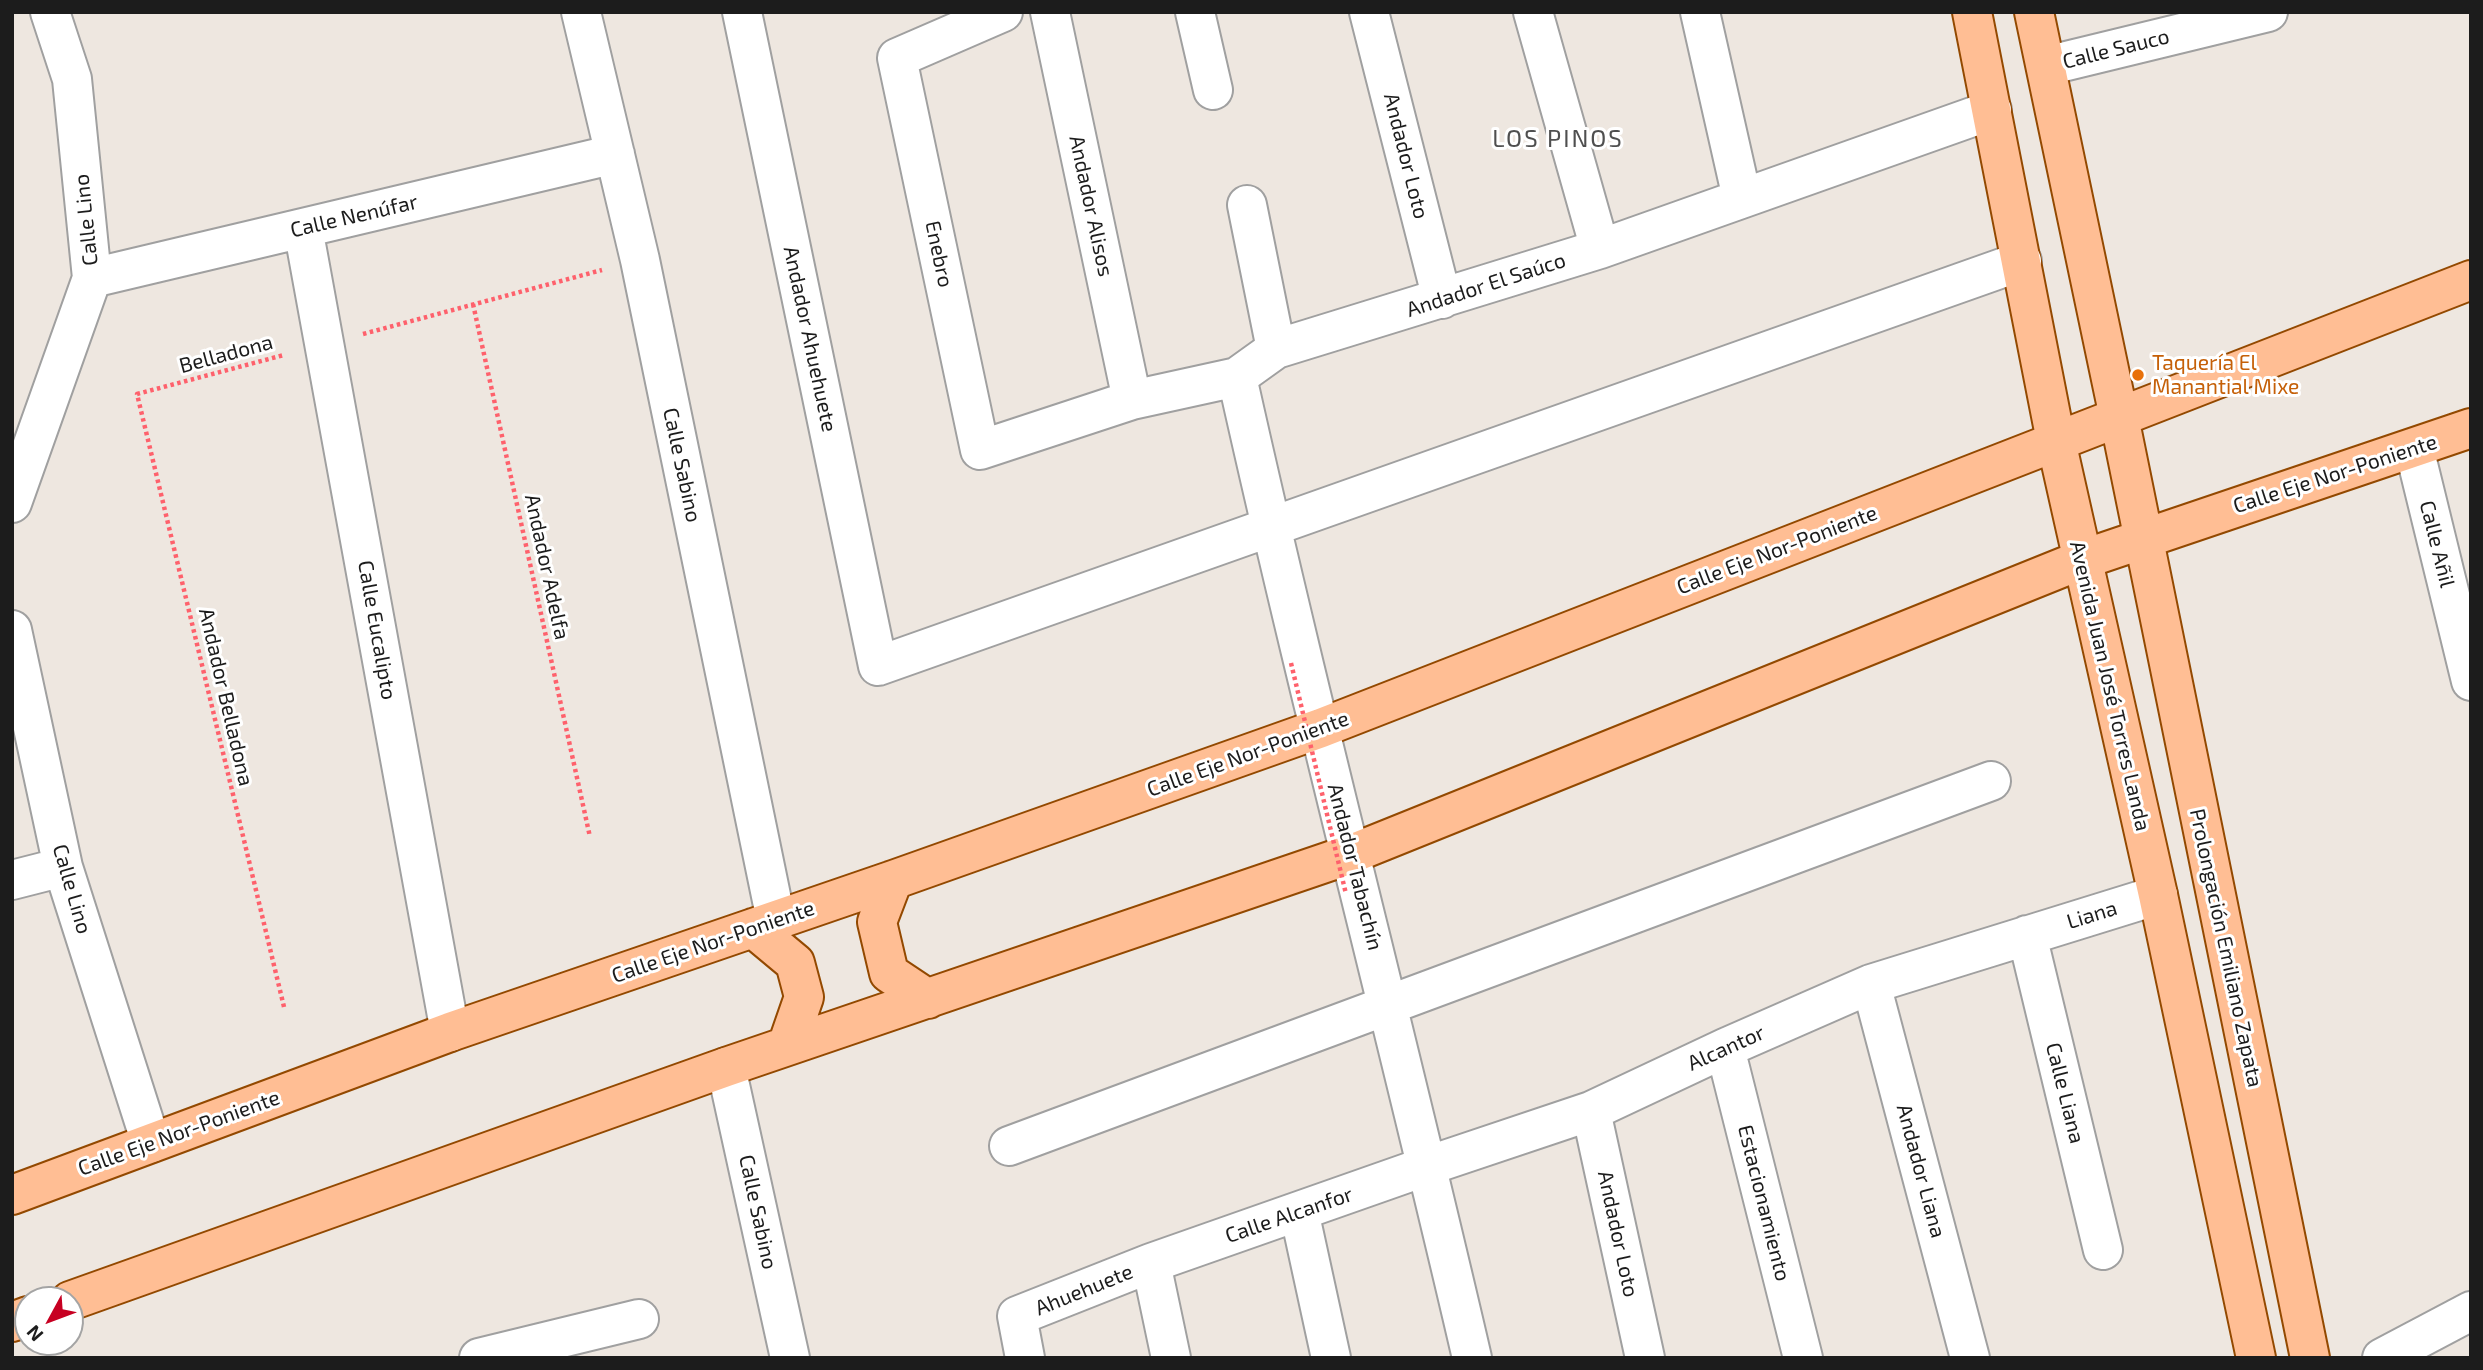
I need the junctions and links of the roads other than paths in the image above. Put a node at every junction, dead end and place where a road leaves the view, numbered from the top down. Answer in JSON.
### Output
{"nodes":[{"id":1,"x":50,"y":12,"type":"edge"},
{"id":2,"x":582,"y":12,"type":"edge"},
{"id":3,"x":741,"y":12,"type":"edge"},
{"id":4,"x":1003,"y":12,"type":"edge"},
{"id":5,"x":1050,"y":12,"type":"edge"},
{"id":6,"x":1195,"y":12,"type":"edge"},
{"id":7,"x":1370,"y":12,"type":"edge"},
{"id":8,"x":1534,"y":12,"type":"edge"},
{"id":9,"x":1700,"y":12,"type":"edge"},
{"id":10,"x":1972,"y":12,"type":"edge"},
{"id":11,"x":2034,"y":12,"type":"edge"},
{"id":12,"x":2268,"y":12,"type":"edge"},
{"id":13,"x":2046,"y":66,"type":"junction"},
{"id":14,"x":1213,"y":90,"type":"dead end"},
{"id":15,"x":1992,"y":110,"type":"junction"},
{"id":16,"x":615,"y":154,"type":"junction"},
{"id":17,"x":1742,"y":198,"type":"junction"},
{"id":18,"x":1247,"y":205,"type":"dead end"},
{"id":19,"x":303,"y":228,"type":"junction"},
{"id":20,"x":1600,"y":249,"type":"junction"},
{"id":21,"x":2022,"y":261,"type":"junction"},
{"id":22,"x":92,"y":278,"type":"junction"},
{"id":23,"x":2471,"y":280,"type":"edge"},
{"id":24,"x":1441,"y":299,"type":"junction"},
{"id":25,"x":1276,"y":349,"type":"junction"},
{"id":26,"x":1237,"y":377,"type":"junction"},
{"id":27,"x":1132,"y":400,"type":"junction"},
{"id":28,"x":2119,"y":416,"type":"junction"},
{"id":29,"x":2471,"y":428,"type":"edge"},
{"id":30,"x":2056,"y":441,"type":"junction"},
{"id":31,"x":2414,"y":448,"type":"junction"},
{"id":32,"x":980,"y":450,"type":"joint"},
{"id":33,"x":12,"y":503,"type":"edge"},
{"id":34,"x":1270,"y":526,"type":"junction"},
{"id":35,"x":2143,"y":538,"type":"junction"},
{"id":36,"x":2081,"y":560,"type":"junction"},
{"id":37,"x":12,"y":630,"type":"edge"},
{"id":38,"x":2471,"y":681,"type":"edge"},
{"id":39,"x":1321,"y":729,"type":"junction"},
{"id":40,"x":1991,"y":781,"type":"dead end"},
{"id":41,"x":1351,"y":854,"type":"junction"},
{"id":42,"x":63,"y":867,"type":"junction"},
{"id":43,"x":12,"y":880,"type":"edge"},
{"id":44,"x":893,"y":880,"type":"junction"},
{"id":45,"x":2158,"y":895,"type":"junction"},
{"id":46,"x":764,"y":924,"type":"junction"},
{"id":47,"x":2027,"y":935,"type":"junction"},
{"id":48,"x":1871,"y":984,"type":"junction"},
{"id":49,"x":928,"y":999,"type":"junction"},
{"id":50,"x":1388,"y":1005,"type":"junction"},
{"id":51,"x":450,"y":1032,"type":"junction"},
{"id":52,"x":787,"y":1046,"type":"junction"},
{"id":53,"x":1725,"y":1048,"type":"junction"},
{"id":54,"x":726,"y":1067,"type":"junction"},
{"id":55,"x":1591,"y":1111,"type":"junction"},
{"id":56,"x":151,"y":1143,"type":"junction"},
{"id":57,"x":1009,"y":1146,"type":"dead end"},
{"id":58,"x":1427,"y":1166,"type":"junction"},
{"id":59,"x":12,"y":1195,"type":"edge"},
{"id":60,"x":1300,"y":1211,"type":"junction"},
{"id":61,"x":2104,"y":1250,"type":"dead end"},
{"id":62,"x":1151,"y":1263,"type":"junction"},
{"id":63,"x":84,"y":1296,"type":"edge"},
{"id":64,"x":2471,"y":1311,"type":"edge"},
{"id":65,"x":639,"y":1319,"type":"dead end"},
{"id":66,"x":480,"y":1358,"type":"edge"},
{"id":67,"x":790,"y":1358,"type":"edge"},
{"id":68,"x":1026,"y":1358,"type":"edge"},
{"id":69,"x":1171,"y":1358,"type":"edge"},
{"id":70,"x":1332,"y":1358,"type":"edge"},
{"id":71,"x":1472,"y":1358,"type":"edge"},
{"id":72,"x":1645,"y":1358,"type":"edge"},
{"id":73,"x":1803,"y":1358,"type":"edge"},
{"id":74,"x":1970,"y":1358,"type":"edge"},
{"id":75,"x":2256,"y":1358,"type":"edge"},
{"id":76,"x":2310,"y":1358,"type":"edge"},
{"id":77,"x":2382,"y":1358,"type":"edge"}],
"edges":[{"from":1,"to":22,"type":"street","name":"Calle Lino"},
{"from":2,"to":16,"type":"street","name":"Calle Sabino"},
{"from":3,"to":34,"type":"street","name":"Andador Ahuehuete"},
{"from":4,"to":32,"type":"street","name":"Enebro"},
{"from":5,"to":27,"type":"street","name":"Andador Alisos"},
{"from":6,"to":14,"type":"street"},
{"from":7,"to":24,"type":"street","name":"Andador Loto"},
{"from":8,"to":20,"type":"street"},
{"from":9,"to":17,"type":"street"},
{"from":10,"to":15,"type":"main road","name":"Avenida Juan José Torres Landa"},
{"from":11,"to":13,"type":"main road"},
{"from":12,"to":13,"type":"street","name":"Calle Sauco"},
{"from":13,"to":28,"type":"main road"},
{"from":15,"to":17,"type":"street","name":"Andador El Saúco"},
{"from":15,"to":21,"type":"main road","name":"Avenida Juan José Torres Landa"},
{"from":16,"to":19,"type":"street","name":"Calle Nenúfar"},
{"from":16,"to":46,"type":"street","name":"Calle Sabino"},
{"from":17,"to":20,"type":"street","name":"Andador El Saúco"},
{"from":18,"to":25,"type":"street"},
{"from":19,"to":22,"type":"street","name":"Calle Nenúfar"},
{"from":19,"to":51,"type":"street","name":"Calle Eucalipto"},
{"from":20,"to":24,"type":"street","name":"Andador El Saúco"},
{"from":21,"to":30,"type":"main road","name":"Avenida Juan José Torres Landa"},
{"from":21,"to":34,"type":"street"},
{"from":22,"to":33,"type":"street","name":"Calle Lino"},
{"from":23,"to":28,"type":"main road","name":"Calle Eje Nor-Poniente"},
{"from":24,"to":25,"type":"street","name":"Andador El Saúco"},
{"from":25,"to":26,"type":"street","name":"Andador El Saúco"},
{"from":26,"to":27,"type":"street","name":"Andador El Saúco"},
{"from":26,"to":34,"type":"street","name":"Andador Tabachín"},
{"from":27,"to":32,"type":"street","name":"Andador El Saúco"},
{"from":28,"to":30,"type":"main road","name":"Calle Eje Nor-Poniente"},
{"from":28,"to":35,"type":"main road"},
{"from":29,"to":31,"type":"main road","name":"Calle Eje Nor-Poniente"},
{"from":30,"to":36,"type":"main road","name":"Avenida Juan José Torres Landa"},
{"from":30,"to":39,"type":"main road","name":"Calle Eje Nor-Poniente"},
{"from":31,"to":35,"type":"main road","name":"Calle Eje Nor-Poniente"},
{"from":31,"to":38,"type":"street","name":"Calle Añil"},
{"from":34,"to":39,"type":"street","name":"Andador Tabachín"},
{"from":35,"to":36,"type":"main road","name":"Calle Eje Nor-Poniente"},
{"from":35,"to":76,"type":"main road","name":"Prolongación Emiliano Zapata"},
{"from":36,"to":41,"type":"main road","name":"Calle Eje Nor-Poniente"},
{"from":36,"to":45,"type":"main road","name":"Avenida Juan José Torres Landa"},
{"from":37,"to":42,"type":"street","name":"Calle Lino"},
{"from":39,"to":41,"type":"street","name":"Andador Tabachín"},
{"from":39,"to":44,"type":"main road","name":"Calle Eje Nor-Poniente"},
{"from":40,"to":50,"type":"street"},
{"from":41,"to":49,"type":"main road","name":"Calle Eje Nor-Poniente"},
{"from":41,"to":50,"type":"street","name":"Andador Tabachín"},
{"from":42,"to":43,"type":"street"},
{"from":42,"to":56,"type":"street","name":"Calle Lino"},
{"from":44,"to":46,"type":"main road","name":"Calle Eje Nor-Poniente"},
{"from":44,"to":49,"type":"main road"},
{"from":45,"to":47,"type":"street","name":"Liana"},
{"from":45,"to":75,"type":"main road","name":"Avenida Juan José Torres Landa"},
{"from":46,"to":51,"type":"main road","name":"Calle Eje Nor-Poniente"},
{"from":46,"to":52,"type":"main road"},
{"from":47,"to":48,"type":"street","name":"Alcantor"},
{"from":47,"to":61,"type":"street","name":"Calle Liana"},
{"from":48,"to":53,"type":"street","name":"Alcantor"},
{"from":48,"to":74,"type":"street","name":"Andador Liana"},
{"from":49,"to":52,"type":"main road","name":"Calle Eje Nor-Poniente"},
{"from":50,"to":57,"type":"street"},
{"from":50,"to":58,"type":"street","name":"Andador Tabachín"},
{"from":51,"to":56,"type":"main road","name":"Calle Eje Nor-Poniente"},
{"from":52,"to":54,"type":"main road","name":"Calle Eje Nor-Poniente"},
{"from":53,"to":55,"type":"street","name":"Alcantor"},
{"from":53,"to":73,"type":"street","name":"Estacionamiento"},
{"from":54,"to":63,"type":"main road","name":"Calle Eje Nor-Poniente"},
{"from":54,"to":67,"type":"street","name":"Calle Sabino"},
{"from":55,"to":58,"type":"street","name":"Alcantor"},
{"from":55,"to":72,"type":"street","name":"Andador Loto"},
{"from":56,"to":59,"type":"main road","name":"Calle Eje Nor-Poniente"},
{"from":58,"to":60,"type":"street","name":"Calle Alcanfor"},
{"from":58,"to":71,"type":"street","name":"Andador Tabachín"},
{"from":60,"to":62,"type":"street","name":"Calle Alcanfor"},
{"from":60,"to":70,"type":"street"},
{"from":62,"to":68,"type":"street","name":"Ahuehuete"},
{"from":62,"to":69,"type":"street"},
{"from":64,"to":77,"type":"street"},
{"from":65,"to":66,"type":"street"}]}
